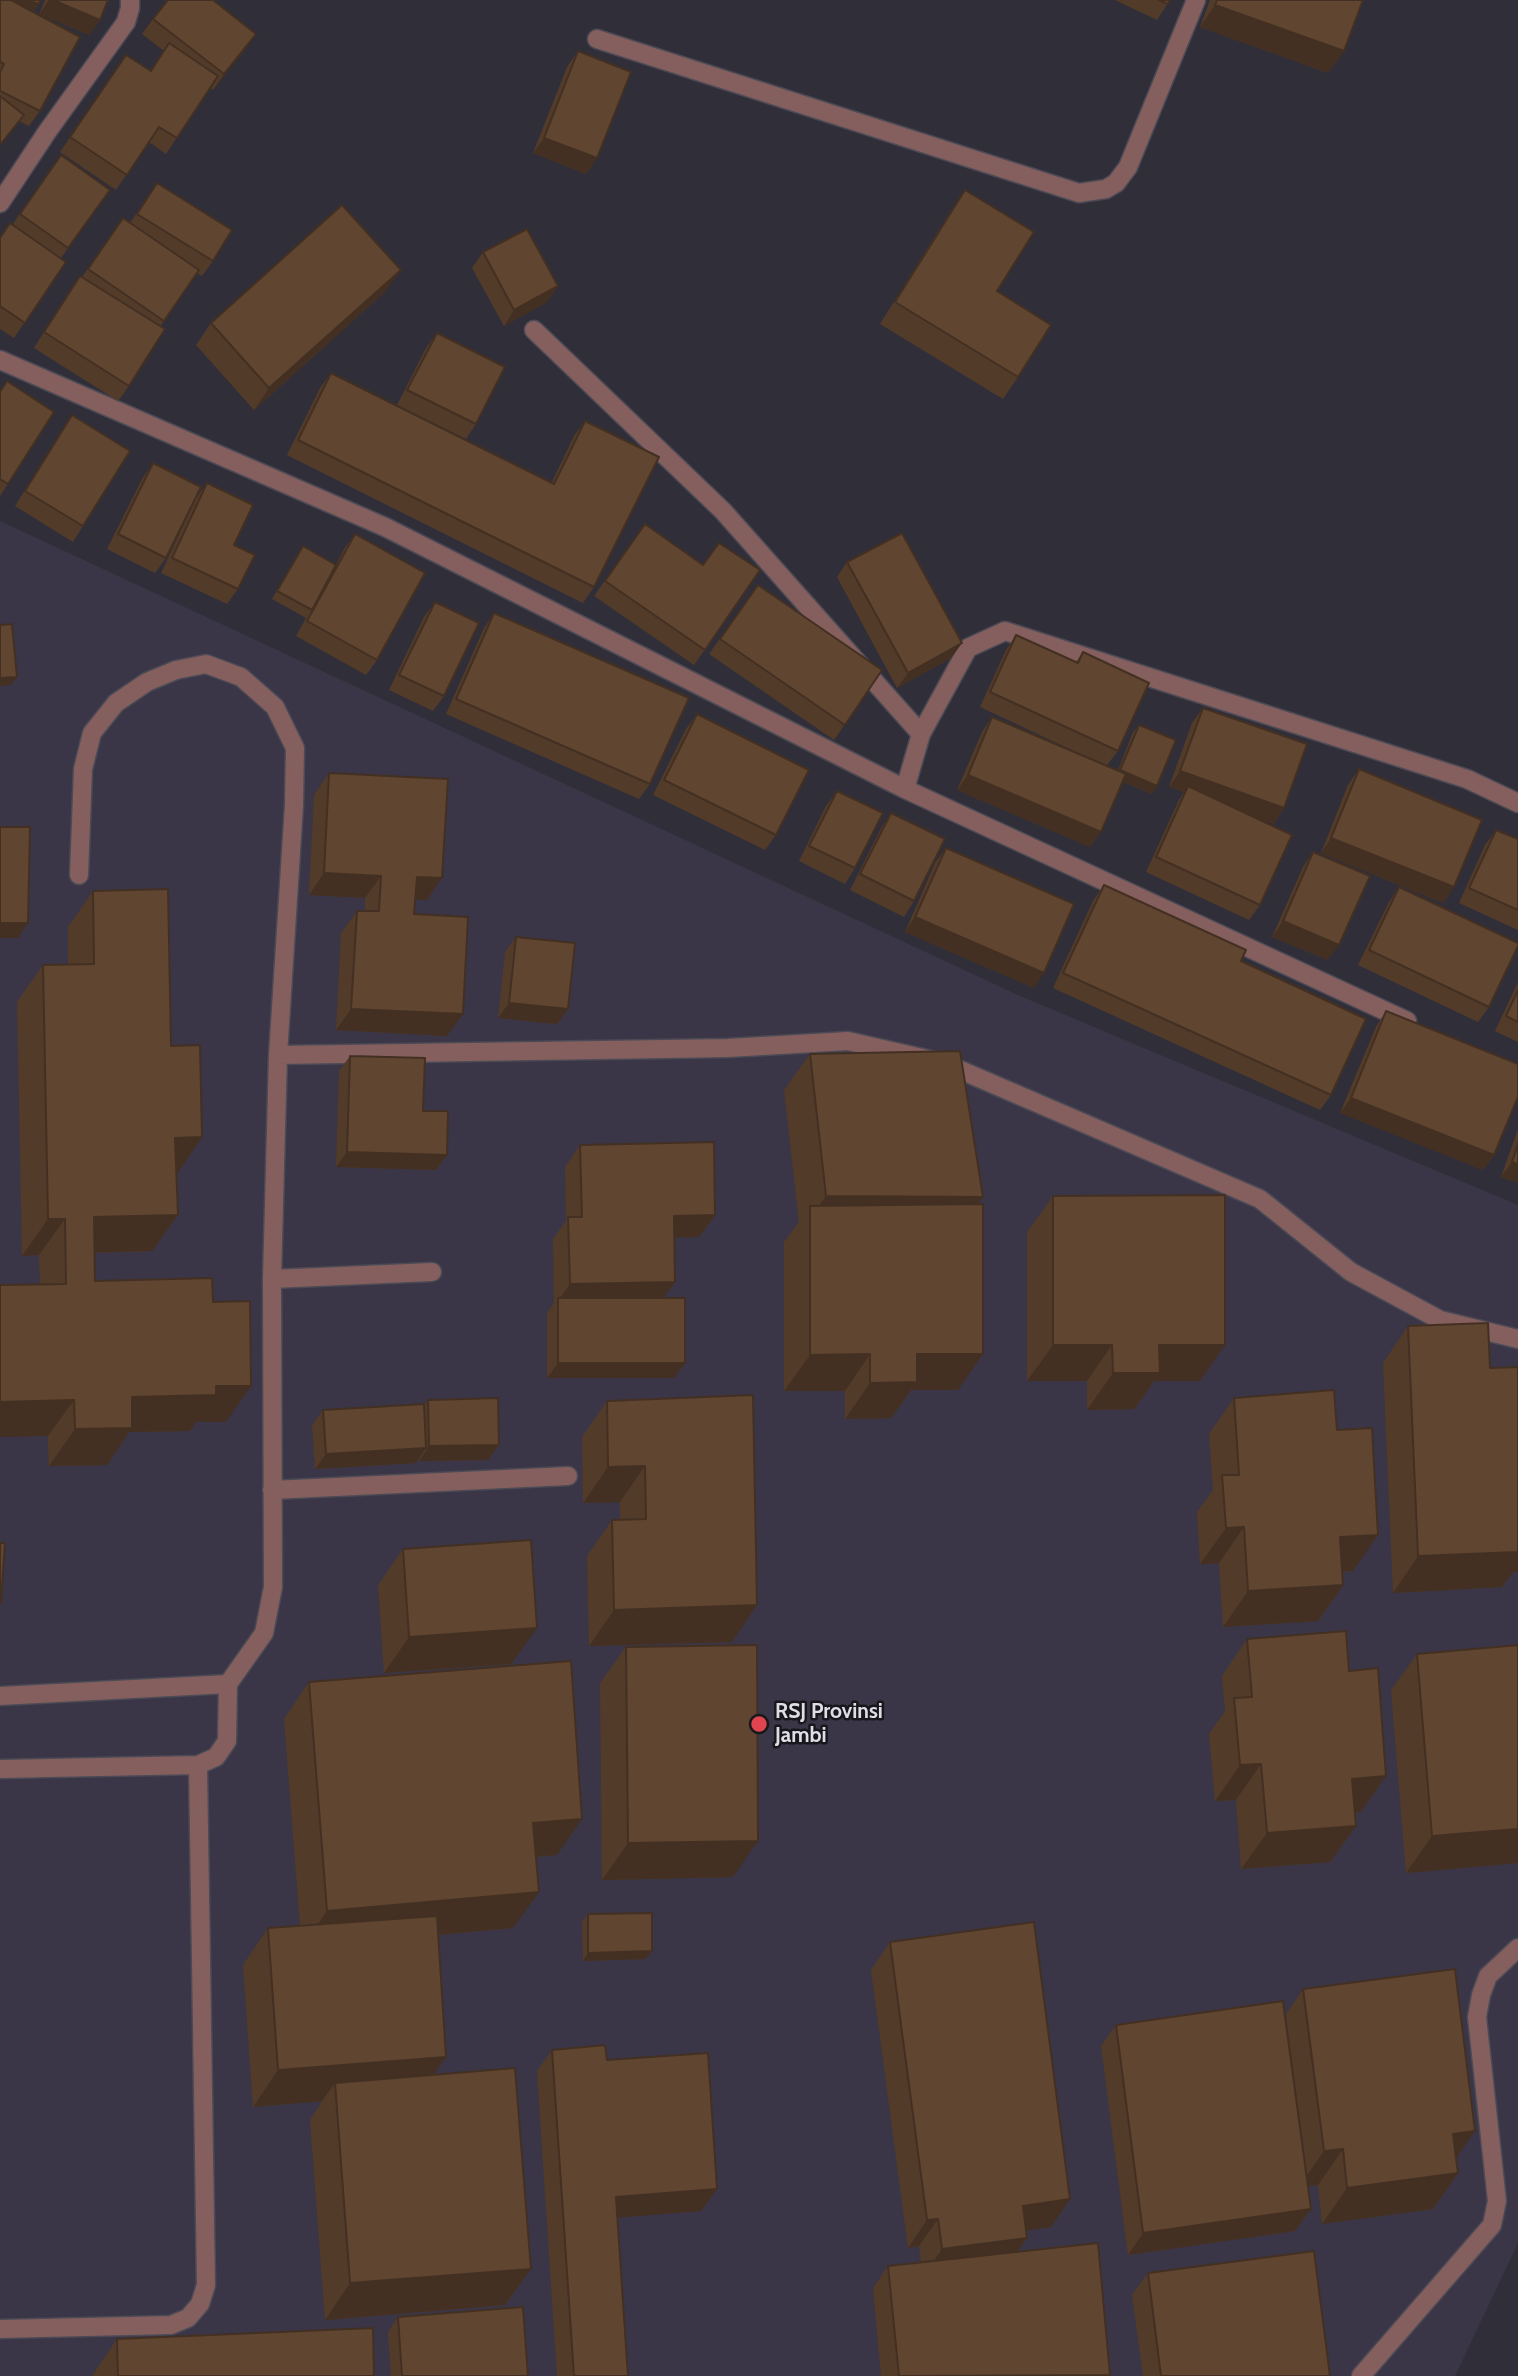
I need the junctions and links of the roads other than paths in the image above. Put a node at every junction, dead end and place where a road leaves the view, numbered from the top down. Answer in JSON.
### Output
{"nodes":[{"id":1,"x":130,"y":0,"type":"edge"},
{"id":2,"x":1196,"y":0,"type":"edge"},
{"id":3,"x":597,"y":39,"type":"dead end"},
{"id":4,"x":0,"y":203,"type":"edge"},
{"id":5,"x":534,"y":330,"type":"dead end"},
{"id":6,"x":0,"y":360,"type":"edge"},
{"id":7,"x":921,"y":734,"type":"junction"},
{"id":8,"x":905,"y":789,"type":"junction"},
{"id":9,"x":1518,"y":803,"type":"edge"},
{"id":10,"x":79,"y":875,"type":"dead end"},
{"id":11,"x":1418,"y":1026,"type":"edge"},
{"id":12,"x":278,"y":1055,"type":"junction"},
{"id":13,"x":432,"y":1272,"type":"dead end"},
{"id":14,"x":272,"y":1279,"type":"junction"},
{"id":15,"x":1518,"y":1339,"type":"edge"},
{"id":16,"x":569,"y":1476,"type":"dead end"},
{"id":17,"x":272,"y":1490,"type":"junction"},
{"id":18,"x":228,"y":1684,"type":"junction"},
{"id":19,"x":0,"y":1696,"type":"edge"},
{"id":20,"x":198,"y":1765,"type":"junction"},
{"id":21,"x":0,"y":1769,"type":"edge"},
{"id":22,"x":1518,"y":1948,"type":"edge"},
{"id":23,"x":0,"y":2329,"type":"edge"},
{"id":24,"x":1361,"y":2376,"type":"edge"}],
"edges":[{"from":1,"to":4,"type":"street"},
{"from":2,"to":3,"type":"street"},
{"from":5,"to":7,"type":"street"},
{"from":6,"to":8,"type":"street"},
{"from":7,"to":8,"type":"street"},
{"from":7,"to":9,"type":"street"},
{"from":8,"to":11,"type":"street"},
{"from":10,"to":12,"type":"street"},
{"from":12,"to":14,"type":"street"},
{"from":12,"to":15,"type":"street"},
{"from":13,"to":14,"type":"street"},
{"from":14,"to":17,"type":"street"},
{"from":16,"to":17,"type":"street"},
{"from":17,"to":18,"type":"street"},
{"from":18,"to":19,"type":"street"},
{"from":18,"to":20,"type":"street"},
{"from":20,"to":21,"type":"street"},
{"from":20,"to":23,"type":"street"},
{"from":22,"to":24,"type":"street"}]}
